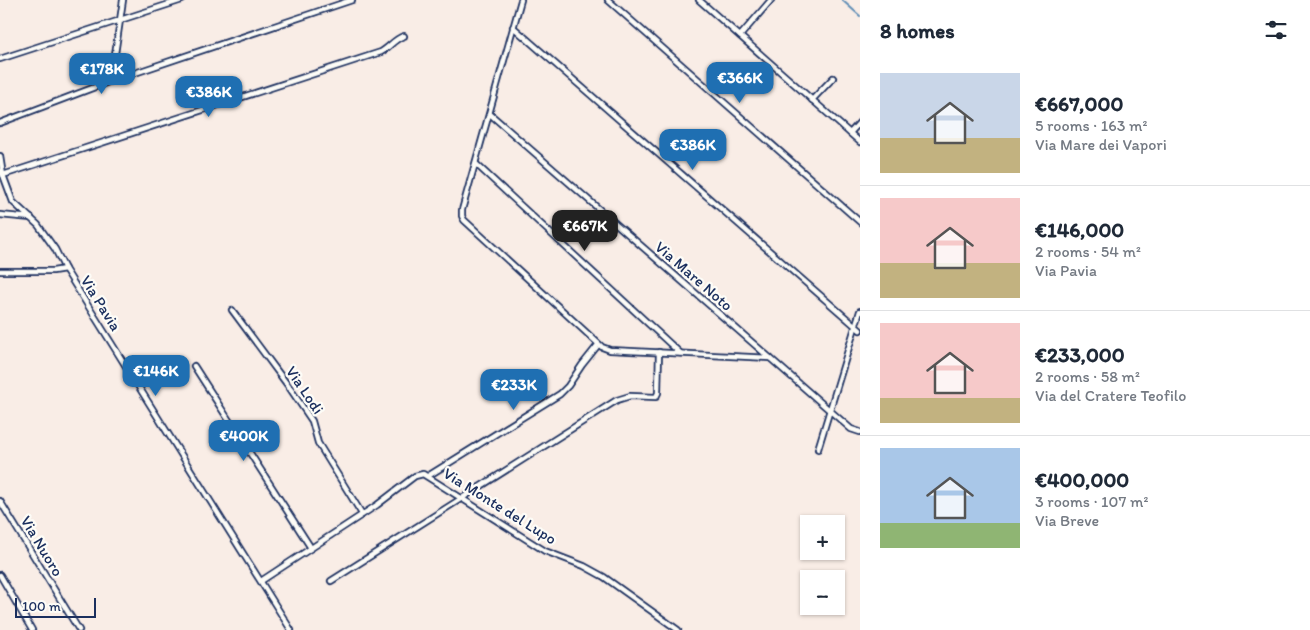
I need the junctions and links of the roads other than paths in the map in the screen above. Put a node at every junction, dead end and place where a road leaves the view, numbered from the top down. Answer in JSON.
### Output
{"nodes":[{"id":1,"x":123,"y":0,"type":"edge"},
{"id":2,"x":182,"y":0,"type":"edge"},
{"id":3,"x":352,"y":0,"type":"edge"},
{"id":4,"x":521,"y":0,"type":"edge"},
{"id":5,"x":608,"y":0,"type":"edge"},
{"id":6,"x":699,"y":0,"type":"edge"},
{"id":7,"x":771,"y":0,"type":"edge"},
{"id":8,"x":706,"y":2,"type":"edge"},
{"id":9,"x":121,"y":21,"type":"junction"},
{"id":10,"x":514,"y":26,"type":"junction"},
{"id":11,"x":404,"y":36,"type":"dead end"},
{"id":12,"x":740,"y":36,"type":"junction"},
{"id":13,"x":0,"y":59,"type":"edge"},
{"id":14,"x":833,"y":78,"type":"dead end"},
{"id":15,"x":111,"y":81,"type":"junction"},
{"id":16,"x":812,"y":100,"type":"junction"},
{"id":17,"x":490,"y":114,"type":"junction"},
{"id":18,"x":860,"y":122,"type":"edge"},
{"id":19,"x":0,"y":123,"type":"edge"},
{"id":20,"x":850,"y":134,"type":"junction"},
{"id":21,"x":860,"y":142,"type":"edge"},
{"id":22,"x":0,"y":156,"type":"edge"},
{"id":23,"x":476,"y":164,"type":"junction"},
{"id":24,"x":1,"y":174,"type":"edge"},
{"id":25,"x":0,"y":215,"type":"edge"},
{"id":26,"x":32,"y":219,"type":"junction"},
{"id":27,"x":860,"y":222,"type":"edge"},
{"id":28,"x":65,"y":269,"type":"junction"},
{"id":29,"x":0,"y":271,"type":"edge"},
{"id":30,"x":232,"y":310,"type":"dead end"},
{"id":31,"x":860,"y":311,"type":"edge"},
{"id":32,"x":856,"y":326,"type":"junction"},
{"id":33,"x":860,"y":330,"type":"edge"},
{"id":34,"x":598,"y":345,"type":"junction"},
{"id":35,"x":659,"y":352,"type":"junction"},
{"id":36,"x":680,"y":354,"type":"junction"},
{"id":37,"x":770,"y":358,"type":"junction"},
{"id":38,"x":194,"y":366,"type":"dead end"},
{"id":39,"x":829,"y":410,"type":"junction"},
{"id":40,"x":860,"y":432,"type":"edge"},
{"id":41,"x":818,"y":449,"type":"dead end"},
{"id":42,"x":428,"y":476,"type":"junction"},
{"id":43,"x":461,"y":497,"type":"junction"},
{"id":44,"x":0,"y":501,"type":"edge"},
{"id":45,"x":362,"y":514,"type":"junction"},
{"id":46,"x":311,"y":548,"type":"junction"},
{"id":47,"x":0,"y":576,"type":"edge"},
{"id":48,"x":261,"y":581,"type":"junction"},
{"id":49,"x":331,"y":581,"type":"dead end"},
{"id":50,"x":32,"y":630,"type":"edge"},
{"id":51,"x":79,"y":630,"type":"edge"},
{"id":52,"x":291,"y":630,"type":"edge"},
{"id":53,"x":678,"y":630,"type":"edge"}],
"edges":[{"from":1,"to":9,"type":"street"},
{"from":2,"to":9,"type":"street"},
{"from":3,"to":15,"type":"street"},
{"from":4,"to":10,"type":"street"},
{"from":5,"to":27,"type":"street"},
{"from":6,"to":8,"type":"street"},
{"from":7,"to":12,"type":"street"},
{"from":8,"to":12,"type":"street"},
{"from":9,"to":13,"type":"street"},
{"from":9,"to":15,"type":"street"},
{"from":10,"to":17,"type":"street"},
{"from":10,"to":32,"type":"street"},
{"from":11,"to":24,"type":"street"},
{"from":12,"to":16,"type":"street"},
{"from":14,"to":16,"type":"street"},
{"from":15,"to":19,"type":"street"},
{"from":16,"to":20,"type":"street"},
{"from":17,"to":23,"type":"street"},
{"from":17,"to":37,"type":"street","name":"Via Mare Noto"},
{"from":18,"to":20,"type":"street"},
{"from":20,"to":21,"type":"street"},
{"from":22,"to":24,"type":"street","name":"Via Pavia"},
{"from":23,"to":34,"type":"street"},
{"from":23,"to":36,"type":"street"},
{"from":24,"to":26,"type":"street","name":"Via Pavia"},
{"from":25,"to":26,"type":"street"},
{"from":26,"to":28,"type":"street","name":"Via Pavia"},
{"from":28,"to":29,"type":"street"},
{"from":28,"to":48,"type":"street","name":"Via Pavia"},
{"from":30,"to":45,"type":"street","name":"Via Lodi"},
{"from":31,"to":32,"type":"street"},
{"from":32,"to":33,"type":"street"},
{"from":32,"to":39,"type":"street"},
{"from":34,"to":35,"type":"street"},
{"from":34,"to":42,"type":"street"},
{"from":35,"to":36,"type":"street"},
{"from":35,"to":43,"type":"street"},
{"from":36,"to":37,"type":"street"},
{"from":37,"to":39,"type":"street","name":"Via Mare Noto"},
{"from":38,"to":46,"type":"street"},
{"from":39,"to":40,"type":"street","name":"Via Mare Noto"},
{"from":39,"to":41,"type":"street"},
{"from":42,"to":43,"type":"street","name":"Via Monte del Lupo"},
{"from":42,"to":45,"type":"street","name":"Via Monte del Lupo"},
{"from":43,"to":49,"type":"street"},
{"from":43,"to":53,"type":"street","name":"Via Monte del Lupo"},
{"from":44,"to":51,"type":"street","name":"Via Nuoro"},
{"from":45,"to":46,"type":"street","name":"Via Monte del Lupo"},
{"from":46,"to":48,"type":"street","name":"Via Monte del Lupo"},
{"from":47,"to":50,"type":"street"},
{"from":48,"to":52,"type":"street","name":"Via Pavia"}]}
